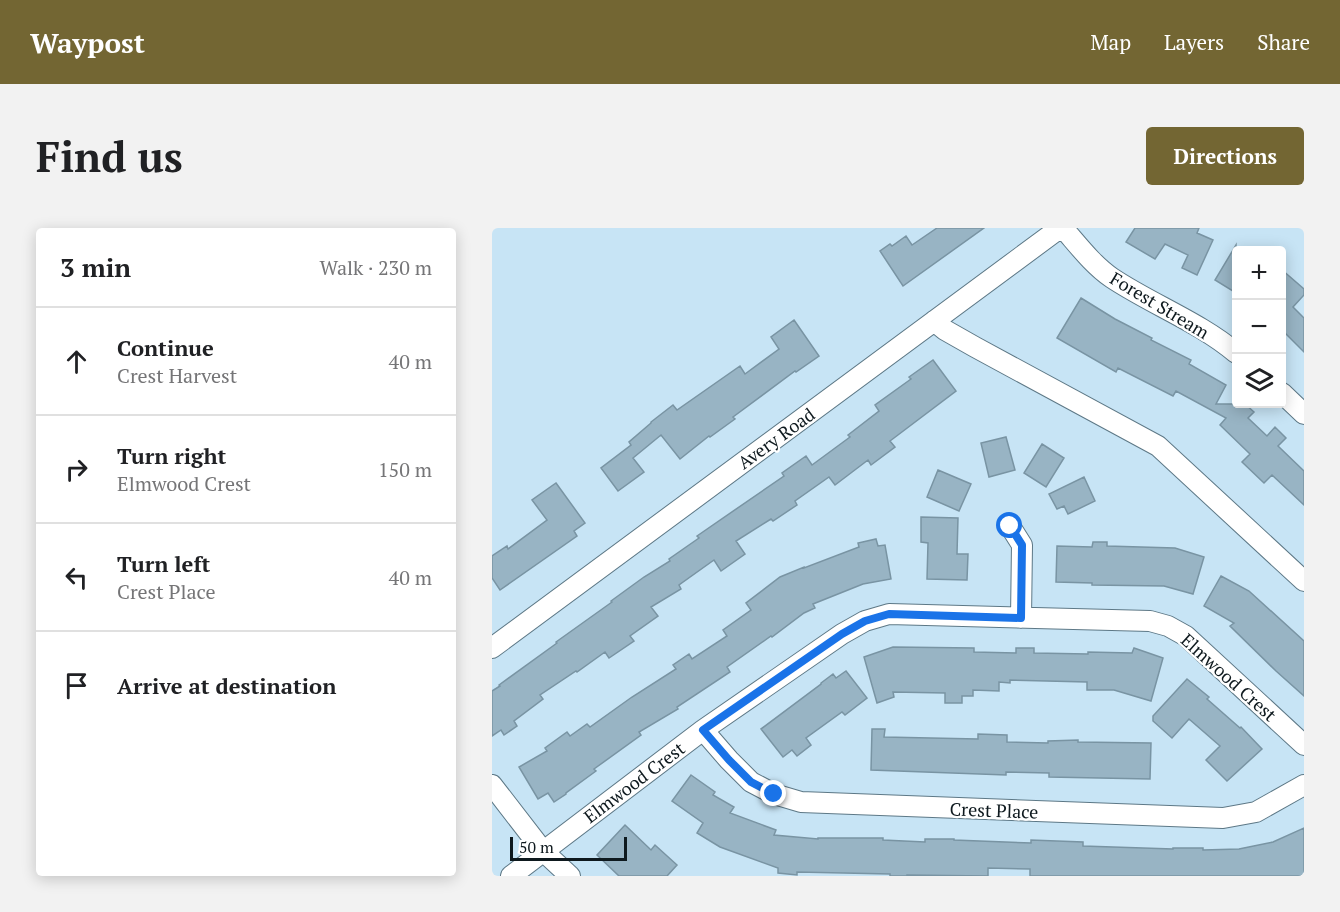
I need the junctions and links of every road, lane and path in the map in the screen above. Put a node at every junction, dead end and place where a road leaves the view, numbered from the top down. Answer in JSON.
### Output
{"nodes":[{"id":1,"x":1061,"y":228,"type":"edge"},
{"id":2,"x":934,"y":321,"type":"junction"},
{"id":3,"x":1232,"y":349,"type":"edge"},
{"id":4,"x":1286,"y":398,"type":"edge"},
{"id":5,"x":1304,"y":414,"type":"edge"},
{"id":6,"x":1010,"y":526,"type":"dead end"},
{"id":7,"x":1304,"y":581,"type":"edge"},
{"id":8,"x":1021,"y":618,"type":"junction"},
{"id":9,"x":492,"y":648,"type":"edge"},
{"id":10,"x":703,"y":730,"type":"junction"},
{"id":11,"x":1304,"y":745,"type":"edge"},
{"id":12,"x":492,"y":785,"type":"edge"},
{"id":13,"x":1304,"y":785,"type":"edge"},
{"id":14,"x":543,"y":851,"type":"junction"},
{"id":15,"x":511,"y":876,"type":"edge"},
{"id":16,"x":570,"y":876,"type":"edge"}],
"edges":[{"from":1,"to":2,"type":"street","name":"Avery Road"},
{"from":1,"to":3,"type":"street","name":"Forest Stream"},
{"from":2,"to":7,"type":"street"},
{"from":2,"to":9,"type":"street","name":"Avery Road"},
{"from":4,"to":5,"type":"street"},
{"from":6,"to":8,"type":"street"},
{"from":8,"to":10,"type":"street","name":"Elmwood Crest"},
{"from":8,"to":11,"type":"street","name":"Elmwood Crest"},
{"from":10,"to":13,"type":"street","name":"Crest Place"},
{"from":10,"to":14,"type":"street","name":"Elmwood Crest"},
{"from":12,"to":14,"type":"street"},
{"from":14,"to":15,"type":"street","name":"Elmwood Crest"},
{"from":14,"to":16,"type":"street"}]}
